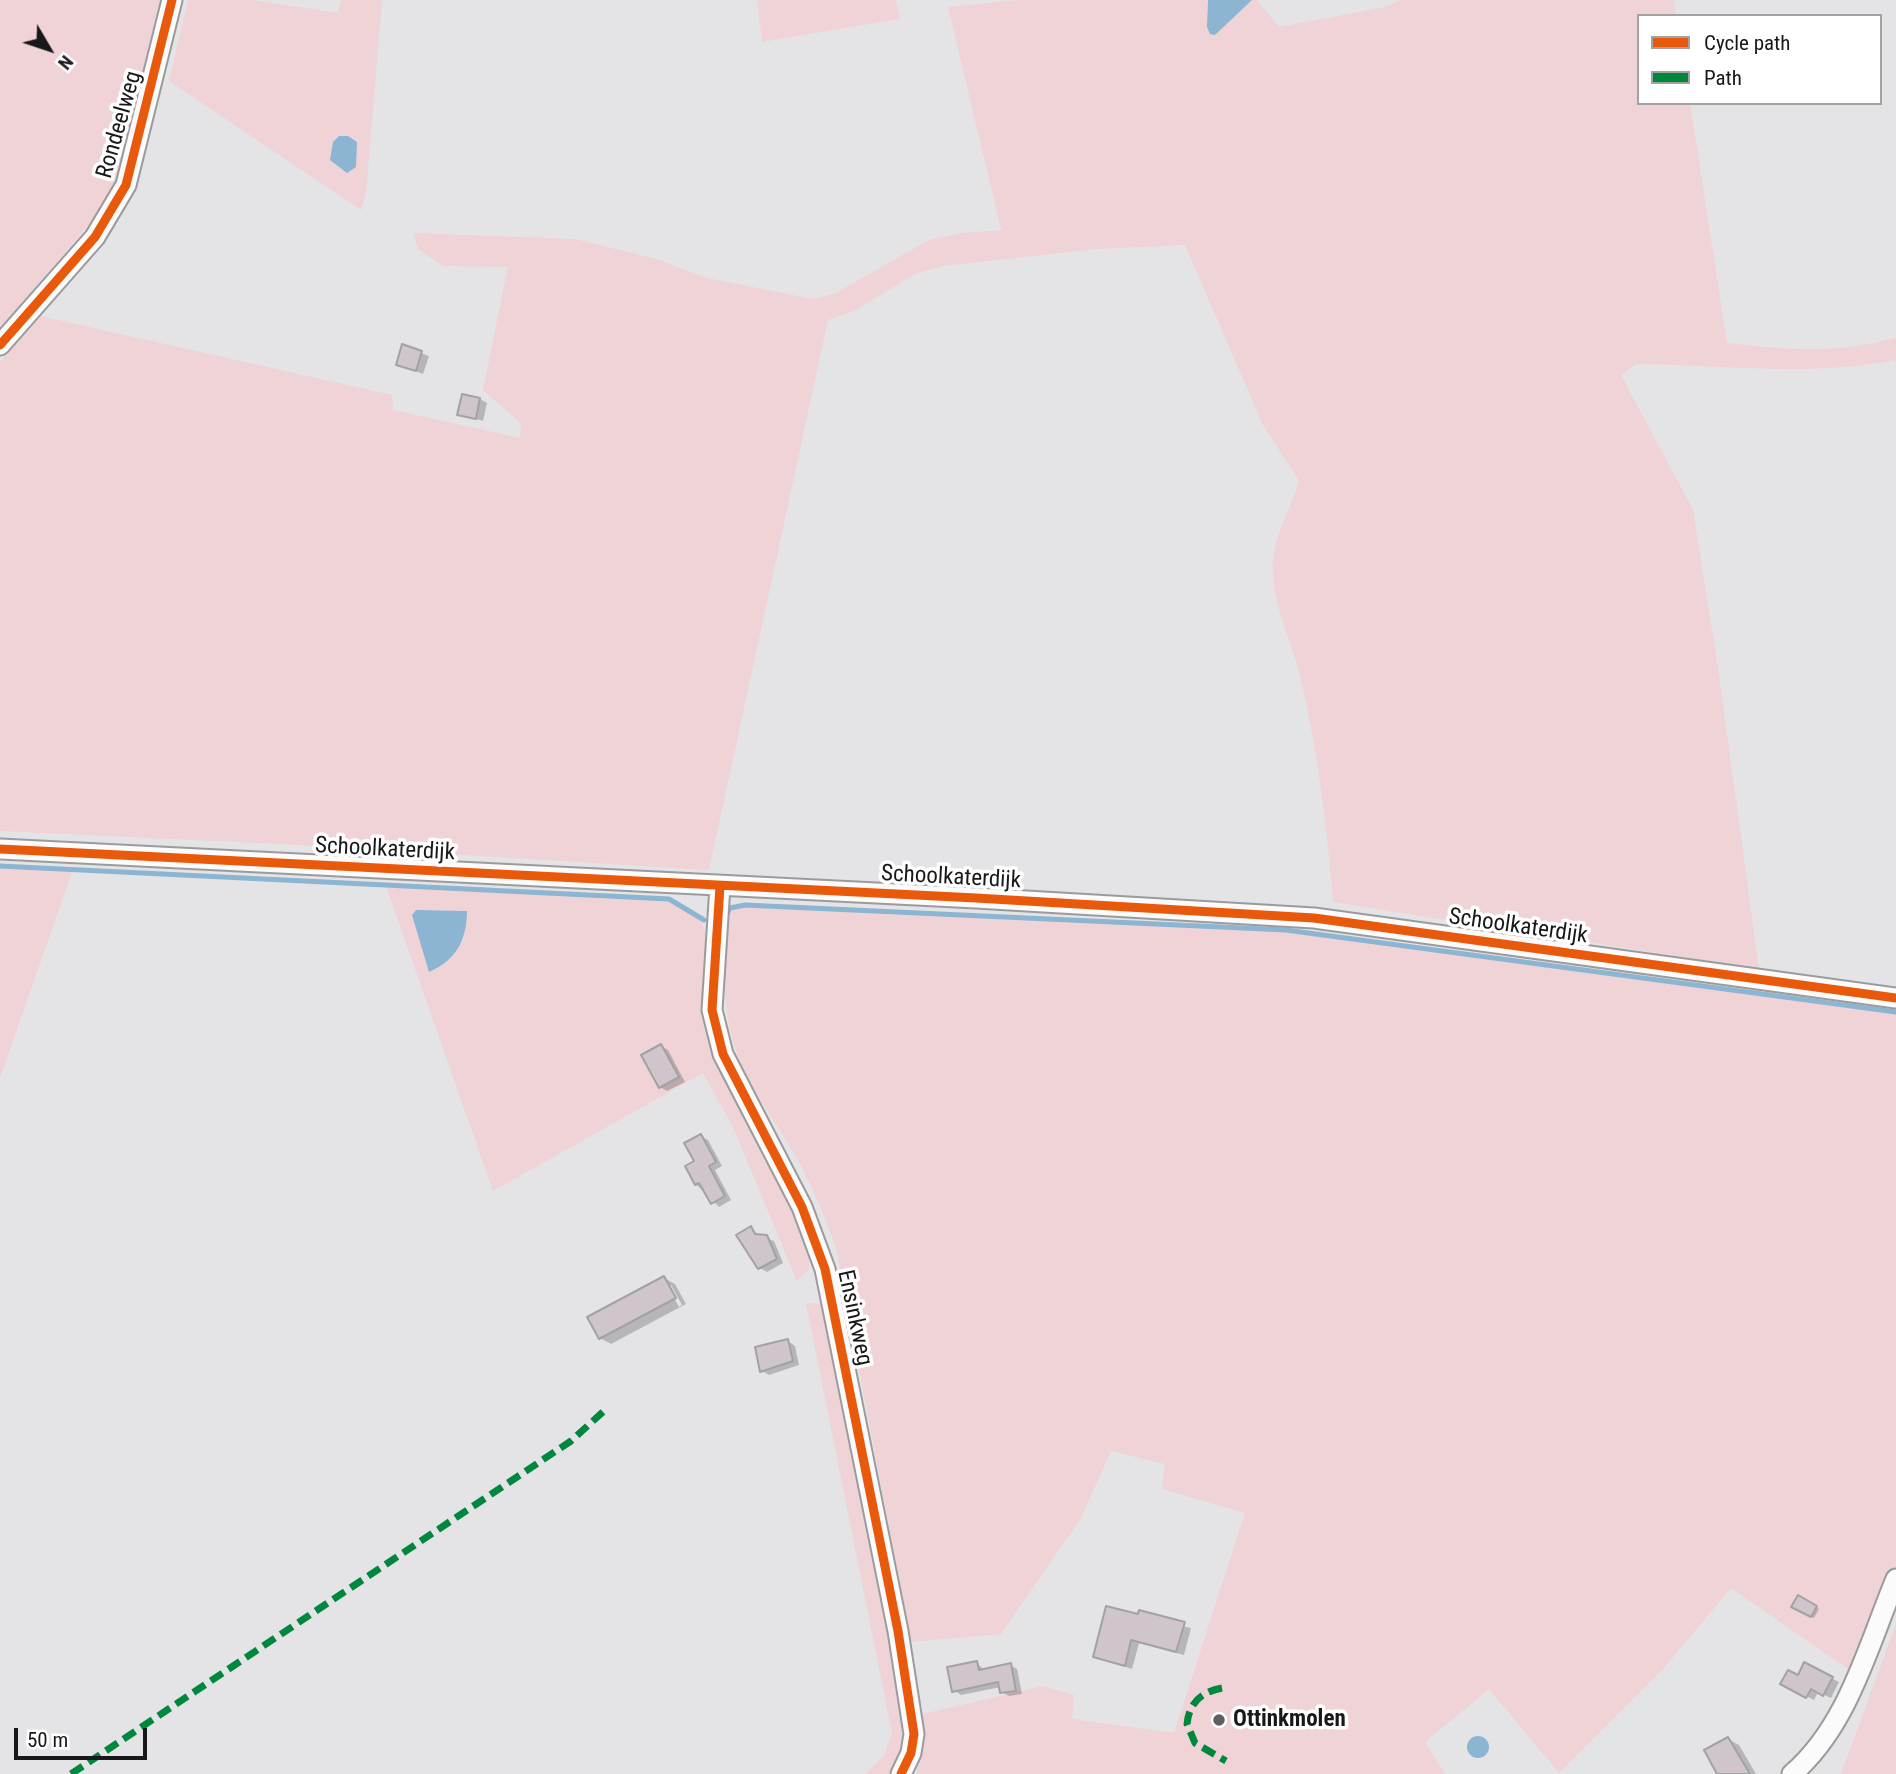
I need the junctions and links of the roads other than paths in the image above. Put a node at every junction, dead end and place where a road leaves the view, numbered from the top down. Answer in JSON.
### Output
{"nodes":[{"id":1,"x":172,"y":0,"type":"edge"},
{"id":2,"x":0,"y":345,"type":"edge"},
{"id":3,"x":0,"y":849,"type":"edge"},
{"id":4,"x":720,"y":886,"type":"junction"},
{"id":5,"x":1896,"y":998,"type":"edge"},
{"id":6,"x":1896,"y":1579,"type":"edge"},
{"id":7,"x":901,"y":1774,"type":"edge"},
{"id":8,"x":1792,"y":1774,"type":"edge"}],
"edges":[{"from":1,"to":2,"type":"street","name":"Rondeelweg"},
{"from":3,"to":4,"type":"street","name":"Schoolkaterdijk"},
{"from":4,"to":5,"type":"street","name":"Schoolkaterdijk"},
{"from":4,"to":7,"type":"street","name":"Ensinkweg"},
{"from":6,"to":8,"type":"street"}]}
